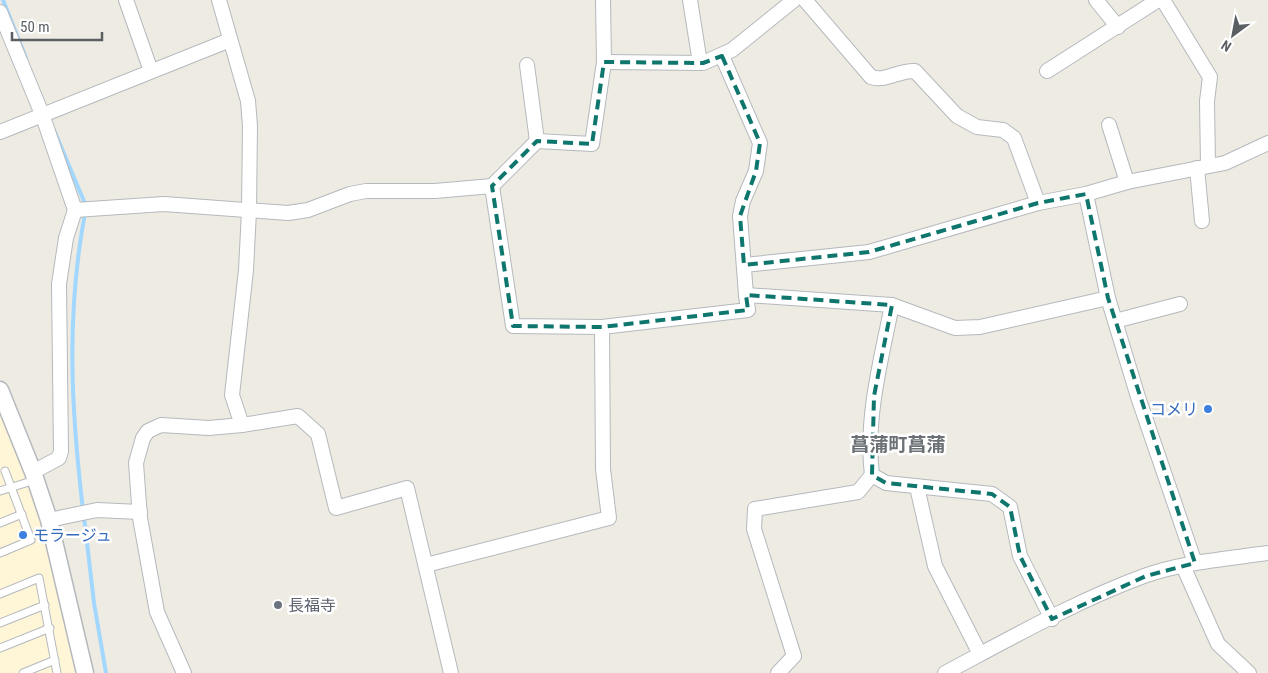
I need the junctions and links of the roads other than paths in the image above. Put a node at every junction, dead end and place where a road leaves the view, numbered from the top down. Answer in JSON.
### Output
{"nodes":[{"id":1,"x":126,"y":0,"type":"edge"},
{"id":2,"x":219,"y":0,"type":"edge"},
{"id":3,"x":603,"y":0,"type":"edge"},
{"id":4,"x":690,"y":0,"type":"edge"},
{"id":5,"x":794,"y":0,"type":"edge"},
{"id":6,"x":805,"y":0,"type":"edge"},
{"id":7,"x":1096,"y":0,"type":"edge"},
{"id":8,"x":1158,"y":0,"type":"edge"},
{"id":9,"x":1163,"y":0,"type":"edge"},
{"id":10,"x":0,"y":12,"type":"edge"},
{"id":11,"x":1118,"y":26,"type":"junction"},
{"id":12,"x":230,"y":40,"type":"junction"},
{"id":13,"x":722,"y":56,"type":"junction"},
{"id":14,"x":604,"y":62,"type":"junction"},
{"id":15,"x":700,"y":62,"type":"junction"},
{"id":16,"x":527,"y":65,"type":"dead end"},
{"id":17,"x":152,"y":71,"type":"junction"},
{"id":18,"x":1047,"y":71,"type":"dead end"},
{"id":19,"x":42,"y":114,"type":"junction"},
{"id":20,"x":1109,"y":125,"type":"dead end"},
{"id":21,"x":0,"y":132,"type":"edge"},
{"id":22,"x":537,"y":141,"type":"junction"},
{"id":23,"x":1268,"y":143,"type":"edge"},
{"id":24,"x":1202,"y":167,"type":"junction"},
{"id":25,"x":1126,"y":182,"type":"junction"},
{"id":26,"x":492,"y":186,"type":"junction"},
{"id":27,"x":1086,"y":194,"type":"junction"},
{"id":28,"x":1038,"y":203,"type":"junction"},
{"id":29,"x":75,"y":210,"type":"junction"},
{"id":30,"x":249,"y":211,"type":"junction"},
{"id":31,"x":1202,"y":221,"type":"dead end"},
{"id":32,"x":744,"y":265,"type":"junction"},
{"id":33,"x":746,"y":295,"type":"junction"},
{"id":34,"x":1108,"y":298,"type":"junction"},
{"id":35,"x":1180,"y":304,"type":"dead end"},
{"id":36,"x":892,"y":305,"type":"junction"},
{"id":37,"x":1115,"y":321,"type":"junction"},
{"id":38,"x":602,"y":328,"type":"junction"},
{"id":39,"x":0,"y":390,"type":"edge"},
{"id":40,"x":3,"y":408,"type":"edge"},
{"id":41,"x":242,"y":425,"type":"junction"},
{"id":42,"x":5,"y":471,"type":"dead end"},
{"id":43,"x":872,"y":475,"type":"junction"},
{"id":44,"x":34,"y":476,"type":"junction"},
{"id":45,"x":917,"y":486,"type":"junction"},
{"id":46,"x":10,"y":487,"type":"junction"},
{"id":47,"x":0,"y":491,"type":"edge"},
{"id":48,"x":140,"y":512,"type":"junction"},
{"id":49,"x":22,"y":514,"type":"junction"},
{"id":50,"x":49,"y":520,"type":"junction"},
{"id":51,"x":0,"y":523,"type":"edge"},
{"id":52,"x":0,"y":553,"type":"edge"},
{"id":53,"x":1268,"y":553,"type":"edge"},
{"id":54,"x":426,"y":565,"type":"junction"},
{"id":55,"x":1189,"y":565,"type":"junction"},
{"id":56,"x":0,"y":594,"type":"edge"},
{"id":57,"x":45,"y":605,"type":"junction"},
{"id":58,"x":1052,"y":619,"type":"junction"},
{"id":59,"x":0,"y":624,"type":"edge"},
{"id":60,"x":50,"y":628,"type":"junction"},
{"id":61,"x":0,"y":648,"type":"edge"},
{"id":62,"x":980,"y":654,"type":"junction"},
{"id":63,"x":55,"y":660,"type":"junction"},
{"id":64,"x":23,"y":673,"type":"edge"},
{"id":65,"x":57,"y":673,"type":"edge"},
{"id":66,"x":85,"y":673,"type":"edge"},
{"id":67,"x":184,"y":673,"type":"edge"},
{"id":68,"x":451,"y":673,"type":"edge"},
{"id":69,"x":778,"y":673,"type":"edge"},
{"id":70,"x":945,"y":673,"type":"edge"},
{"id":71,"x":1249,"y":673,"type":"edge"}],
"edges":[{"from":1,"to":17,"type":"street"},
{"from":2,"to":12,"type":"street"},
{"from":3,"to":14,"type":"street"},
{"from":4,"to":15,"type":"street"},
{"from":5,"to":13,"type":"street"},
{"from":6,"to":28,"type":"street"},
{"from":7,"to":11,"type":"street"},
{"from":8,"to":11,"type":"street"},
{"from":9,"to":24,"type":"street"},
{"from":10,"to":19,"type":"street"},
{"from":11,"to":18,"type":"street"},
{"from":12,"to":17,"type":"street"},
{"from":12,"to":30,"type":"street"},
{"from":13,"to":15,"type":"street"},
{"from":13,"to":32,"type":"street"},
{"from":14,"to":15,"type":"street"},
{"from":14,"to":22,"type":"street"},
{"from":16,"to":22,"type":"street"},
{"from":17,"to":19,"type":"street"},
{"from":19,"to":21,"type":"street"},
{"from":19,"to":29,"type":"street"},
{"from":20,"to":25,"type":"street"},
{"from":22,"to":26,"type":"street"},
{"from":23,"to":24,"type":"street"},
{"from":24,"to":25,"type":"street"},
{"from":24,"to":31,"type":"street"},
{"from":25,"to":27,"type":"street"},
{"from":26,"to":30,"type":"street"},
{"from":26,"to":38,"type":"street"},
{"from":27,"to":28,"type":"street"},
{"from":27,"to":34,"type":"street"},
{"from":28,"to":32,"type":"street"},
{"from":29,"to":30,"type":"street"},
{"from":29,"to":44,"type":"street"},
{"from":30,"to":41,"type":"street"},
{"from":32,"to":33,"type":"street"},
{"from":33,"to":36,"type":"street"},
{"from":33,"to":38,"type":"street"},
{"from":34,"to":36,"type":"street"},
{"from":34,"to":37,"type":"street"},
{"from":35,"to":37,"type":"street"},
{"from":36,"to":43,"type":"street"},
{"from":37,"to":55,"type":"street"},
{"from":38,"to":54,"type":"street"},
{"from":39,"to":40,"type":"street"},
{"from":40,"to":44,"type":"street"},
{"from":41,"to":48,"type":"street"},
{"from":41,"to":54,"type":"street"},
{"from":42,"to":46,"type":"lane"},
{"from":43,"to":45,"type":"street"},
{"from":43,"to":69,"type":"street"},
{"from":44,"to":46,"type":"lane"},
{"from":44,"to":50,"type":"street"},
{"from":45,"to":58,"type":"street"},
{"from":45,"to":62,"type":"street"},
{"from":46,"to":47,"type":"lane"},
{"from":46,"to":49,"type":"lane"},
{"from":48,"to":50,"type":"street"},
{"from":48,"to":67,"type":"street"},
{"from":49,"to":51,"type":"lane"},
{"from":49,"to":52,"type":"lane"},
{"from":50,"to":66,"type":"street"},
{"from":53,"to":55,"type":"street"},
{"from":54,"to":68,"type":"street"},
{"from":55,"to":58,"type":"street"},
{"from":55,"to":71,"type":"street"},
{"from":56,"to":57,"type":"lane"},
{"from":57,"to":59,"type":"lane"},
{"from":57,"to":60,"type":"lane"},
{"from":58,"to":62,"type":"street"},
{"from":60,"to":61,"type":"lane"},
{"from":60,"to":63,"type":"lane"},
{"from":62,"to":70,"type":"street"},
{"from":63,"to":64,"type":"lane"},
{"from":63,"to":65,"type":"lane"}]}
